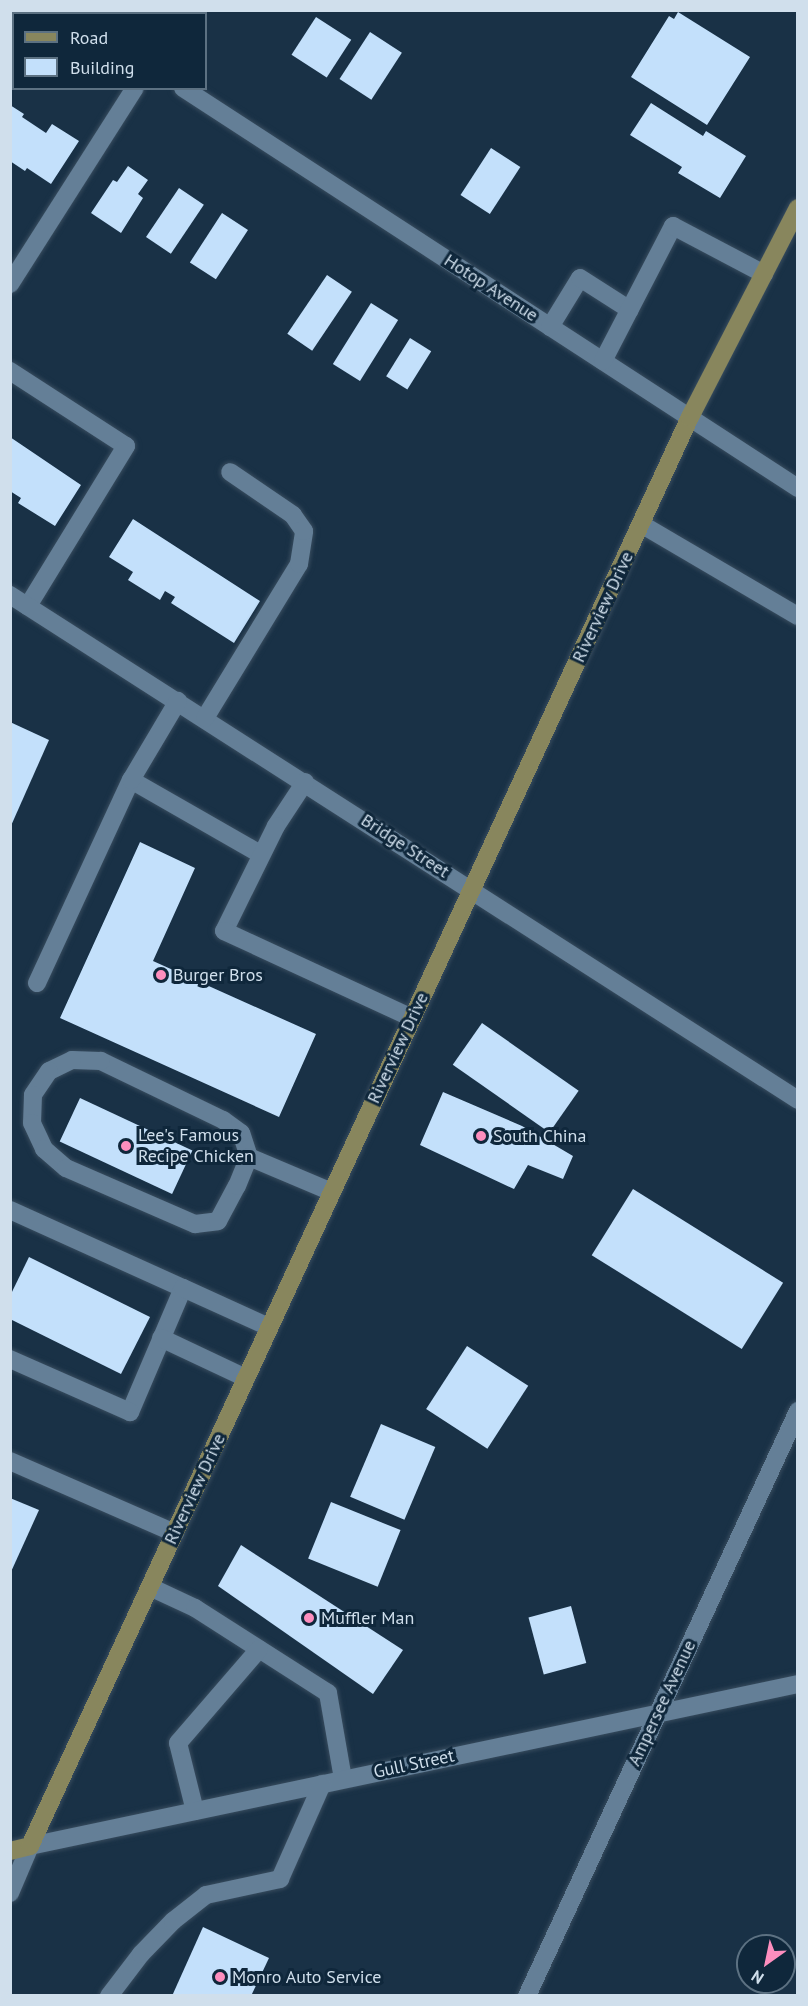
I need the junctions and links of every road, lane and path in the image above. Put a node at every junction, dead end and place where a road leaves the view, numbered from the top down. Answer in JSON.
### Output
{"nodes":[{"id":1,"x":134,"y":90,"type":"edge"},
{"id":2,"x":186,"y":90,"type":"edge"},
{"id":3,"x":798,"y":208,"type":"edge"},
{"id":4,"x":764,"y":274,"type":"junction"},
{"id":5,"x":10,"y":285,"type":"edge"},
{"id":6,"x":630,"y":310,"type":"junction"},
{"id":7,"x":550,"y":327,"type":"junction"},
{"id":8,"x":603,"y":361,"type":"junction"},
{"id":9,"x":10,"y":370,"type":"edge"},
{"id":10,"x":690,"y":417,"type":"junction"},
{"id":11,"x":230,"y":472,"type":"dead end"},
{"id":12,"x":798,"y":488,"type":"edge"},
{"id":13,"x":641,"y":524,"type":"junction"},
{"id":14,"x":10,"y":595,"type":"edge"},
{"id":15,"x":28,"y":606,"type":"junction"},
{"id":16,"x":798,"y":616,"type":"edge"},
{"id":17,"x":178,"y":701,"type":"junction"},
{"id":18,"x":205,"y":718,"type":"junction"},
{"id":19,"x":131,"y":780,"type":"junction"},
{"id":20,"x":305,"y":782,"type":"junction"},
{"id":21,"x":260,"y":854,"type":"junction"},
{"id":22,"x":472,"y":888,"type":"junction"},
{"id":23,"x":37,"y":983,"type":"dead end"},
{"id":24,"x":412,"y":1018,"type":"junction"},
{"id":25,"x":798,"y":1100,"type":"edge"},
{"id":26,"x":249,"y":1157,"type":"junction"},
{"id":27,"x":332,"y":1192,"type":"junction"},
{"id":28,"x":10,"y":1210,"type":"edge"},
{"id":29,"x":183,"y":1288,"type":"junction"},
{"id":30,"x":269,"y":1328,"type":"junction"},
{"id":31,"x":161,"y":1338,"type":"junction"},
{"id":32,"x":10,"y":1359,"type":"edge"},
{"id":33,"x":246,"y":1378,"type":"junction"},
{"id":34,"x":798,"y":1411,"type":"edge"},
{"id":35,"x":10,"y":1461,"type":"edge"},
{"id":36,"x":175,"y":1533,"type":"junction"},
{"id":37,"x":150,"y":1587,"type":"junction"},
{"id":38,"x":260,"y":1649,"type":"junction"},
{"id":39,"x":798,"y":1684,"type":"edge"},
{"id":40,"x":658,"y":1712,"type":"junction"},
{"id":41,"x":343,"y":1779,"type":"junction"},
{"id":42,"x":322,"y":1784,"type":"junction"},
{"id":43,"x":195,"y":1811,"type":"junction"},
{"id":44,"x":30,"y":1846,"type":"junction"},
{"id":45,"x":10,"y":1851,"type":"edge"},
{"id":46,"x":10,"y":1893,"type":"edge"},
{"id":47,"x":109,"y":1995,"type":"edge"},
{"id":48,"x":527,"y":1995,"type":"edge"}],
"edges":[{"from":1,"to":5,"type":"street"},
{"from":2,"to":7,"type":"street","name":"Hotop Avenue"},
{"from":3,"to":4,"type":"main road","name":"Riverview Drive"},
{"from":4,"to":6,"type":"street"},
{"from":4,"to":10,"type":"main road","name":"Riverview Drive"},
{"from":6,"to":7,"type":"street"},
{"from":6,"to":8,"type":"street"},
{"from":7,"to":8,"type":"street","name":"Hotop Avenue"},
{"from":8,"to":10,"type":"street","name":"Hotop Avenue"},
{"from":9,"to":15,"type":"street"},
{"from":10,"to":12,"type":"street","name":"Hotop Avenue"},
{"from":10,"to":13,"type":"main road","name":"Riverview Drive"},
{"from":11,"to":18,"type":"street"},
{"from":13,"to":16,"type":"street"},
{"from":13,"to":22,"type":"main road","name":"Riverview Drive"},
{"from":14,"to":15,"type":"street","name":"Bridge Street"},
{"from":15,"to":17,"type":"street","name":"Bridge Street"},
{"from":17,"to":18,"type":"street","name":"Bridge Street"},
{"from":17,"to":19,"type":"street"},
{"from":18,"to":20,"type":"street","name":"Bridge Street"},
{"from":19,"to":21,"type":"street"},
{"from":19,"to":23,"type":"street"},
{"from":20,"to":21,"type":"street"},
{"from":20,"to":22,"type":"street","name":"Bridge Street"},
{"from":21,"to":24,"type":"street"},
{"from":22,"to":24,"type":"main road","name":"Riverview Drive"},
{"from":22,"to":25,"type":"street","name":"Bridge Street"},
{"from":24,"to":27,"type":"main road","name":"Riverview Drive"},
{"from":26,"to":26,"type":"street"},
{"from":26,"to":27,"type":"street"},
{"from":27,"to":30,"type":"main road","name":"Riverview Drive"},
{"from":28,"to":29,"type":"street"},
{"from":29,"to":30,"type":"street"},
{"from":29,"to":31,"type":"street"},
{"from":30,"to":33,"type":"main road","name":"Riverview Drive"},
{"from":31,"to":32,"type":"street"},
{"from":31,"to":33,"type":"street"},
{"from":33,"to":36,"type":"main road","name":"Riverview Drive"},
{"from":34,"to":40,"type":"street","name":"Ampersee Avenue"},
{"from":35,"to":36,"type":"street"},
{"from":36,"to":37,"type":"main road","name":"Riverview Drive"},
{"from":37,"to":38,"type":"street"},
{"from":37,"to":44,"type":"main road","name":"Riverview Drive"},
{"from":38,"to":41,"type":"street"},
{"from":38,"to":43,"type":"street"},
{"from":39,"to":40,"type":"street","name":"Gull Street"},
{"from":40,"to":41,"type":"street","name":"Gull Street"},
{"from":40,"to":48,"type":"street","name":"Ampersee Avenue"},
{"from":41,"to":42,"type":"street","name":"Gull Street"},
{"from":42,"to":43,"type":"street","name":"Gull Street"},
{"from":42,"to":47,"type":"street"},
{"from":43,"to":44,"type":"street","name":"Gull Street"},
{"from":44,"to":45,"type":"main road"},
{"from":44,"to":46,"type":"street","name":"Riverview Drive"}]}
